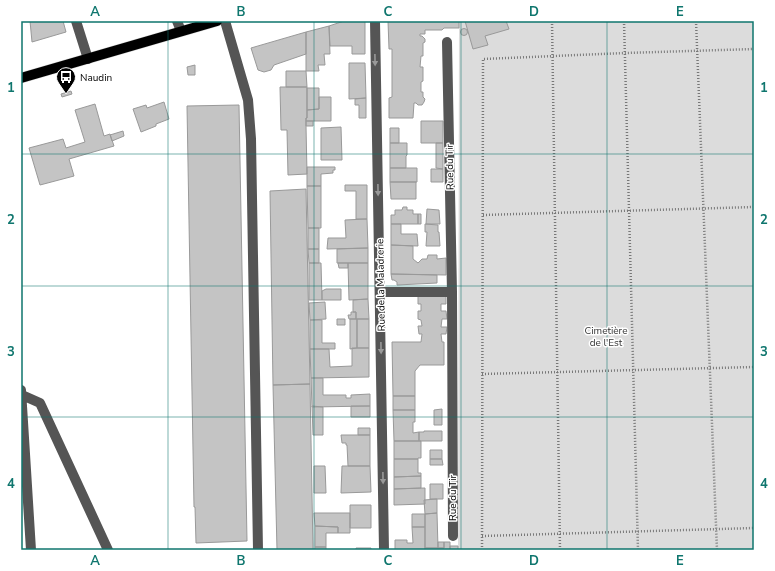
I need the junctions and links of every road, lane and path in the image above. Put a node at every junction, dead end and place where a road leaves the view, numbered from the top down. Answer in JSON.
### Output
{"nodes":[{"id":1,"x":76,"y":21,"type":"edge"},
{"id":2,"x":177,"y":21,"type":"edge"},
{"id":3,"x":217,"y":21,"type":"edge"},
{"id":4,"x":225,"y":21,"type":"edge"},
{"id":5,"x":375,"y":21,"type":"edge"},
{"id":6,"x":552,"y":21,"type":"edge"},
{"id":7,"x":624,"y":21,"type":"edge"},
{"id":8,"x":696,"y":21,"type":"edge"},
{"id":9,"x":181,"y":31,"type":"junction"},
{"id":10,"x":447,"y":42,"type":"dead end"},
{"id":11,"x":754,"y":49,"type":"edge"},
{"id":12,"x":697,"y":51,"type":"junction"},
{"id":13,"x":625,"y":53,"type":"junction"},
{"id":14,"x":553,"y":56,"type":"junction"},
{"id":15,"x":88,"y":59,"type":"junction"},
{"id":16,"x":21,"y":78,"type":"edge"},
{"id":17,"x":754,"y":207,"type":"edge"},
{"id":18,"x":703,"y":208,"type":"junction"},
{"id":19,"x":629,"y":211,"type":"junction"},
{"id":20,"x":556,"y":213,"type":"junction"},
{"id":21,"x":483,"y":215,"type":"junction"},
{"id":22,"x":380,"y":292,"type":"junction"},
{"id":23,"x":452,"y":292,"type":"junction"},
{"id":24,"x":754,"y":367,"type":"edge"},
{"id":25,"x":710,"y":368,"type":"junction"},
{"id":26,"x":633,"y":370,"type":"junction"},
{"id":27,"x":558,"y":372,"type":"junction"},
{"id":28,"x":482,"y":374,"type":"junction"},
{"id":29,"x":21,"y":392,"type":"edge"},
{"id":30,"x":25,"y":518,"type":"edge"},
{"id":31,"x":754,"y":528,"type":"edge"},
{"id":32,"x":716,"y":529,"type":"junction"},
{"id":33,"x":637,"y":532,"type":"junction"},
{"id":34,"x":560,"y":534,"type":"junction"},
{"id":35,"x":453,"y":536,"type":"dead end"},
{"id":36,"x":482,"y":536,"type":"junction"},
{"id":37,"x":31,"y":550,"type":"edge"},
{"id":38,"x":108,"y":550,"type":"edge"},
{"id":39,"x":258,"y":550,"type":"edge"},
{"id":40,"x":384,"y":550,"type":"edge"},
{"id":41,"x":482,"y":550,"type":"edge"},
{"id":42,"x":560,"y":550,"type":"edge"},
{"id":43,"x":638,"y":550,"type":"edge"},
{"id":44,"x":717,"y":550,"type":"edge"}],
"edges":[{"from":1,"to":15,"type":"street"},
{"from":2,"to":9,"type":"street"},
{"from":3,"to":9,"type":"main road"},
{"from":4,"to":39,"type":"street"},
{"from":5,"to":22,"type":"street","name":"Rue de la Maladrerie","one_way":true},
{"from":6,"to":14,"type":"path"},
{"from":7,"to":13,"type":"path"},
{"from":8,"to":12,"type":"path"},
{"from":9,"to":15,"type":"main road"},
{"from":10,"to":23,"type":"street","name":"Rue du Tir"},
{"from":11,"to":12,"type":"path"},
{"from":12,"to":13,"type":"path"},
{"from":12,"to":18,"type":"path"},
{"from":13,"to":14,"type":"path"},
{"from":13,"to":19,"type":"path"},
{"from":14,"to":20,"type":"path"},
{"from":14,"to":21,"type":"path"},
{"from":15,"to":16,"type":"main road"},
{"from":17,"to":18,"type":"path"},
{"from":18,"to":19,"type":"path"},
{"from":18,"to":25,"type":"path"},
{"from":19,"to":20,"type":"path"},
{"from":19,"to":26,"type":"path"},
{"from":20,"to":21,"type":"path"},
{"from":20,"to":27,"type":"path"},
{"from":21,"to":28,"type":"path"},
{"from":22,"to":23,"type":"street"},
{"from":22,"to":40,"type":"street","name":"Rue de la Maladrerie","one_way":true},
{"from":23,"to":35,"type":"street","name":"Rue du Tir"},
{"from":24,"to":25,"type":"path"},
{"from":25,"to":26,"type":"path"},
{"from":25,"to":32,"type":"path"},
{"from":26,"to":27,"type":"path"},
{"from":26,"to":33,"type":"path"},
{"from":27,"to":28,"type":"path"},
{"from":27,"to":34,"type":"path"},
{"from":28,"to":36,"type":"path"},
{"from":29,"to":30,"type":"street"},
{"from":29,"to":38,"type":"street"},
{"from":30,"to":37,"type":"street"},
{"from":31,"to":32,"type":"path"},
{"from":32,"to":33,"type":"path"},
{"from":32,"to":44,"type":"path"},
{"from":33,"to":34,"type":"path"},
{"from":33,"to":43,"type":"path"},
{"from":34,"to":36,"type":"path"},
{"from":34,"to":42,"type":"path"},
{"from":36,"to":41,"type":"path"}]}
